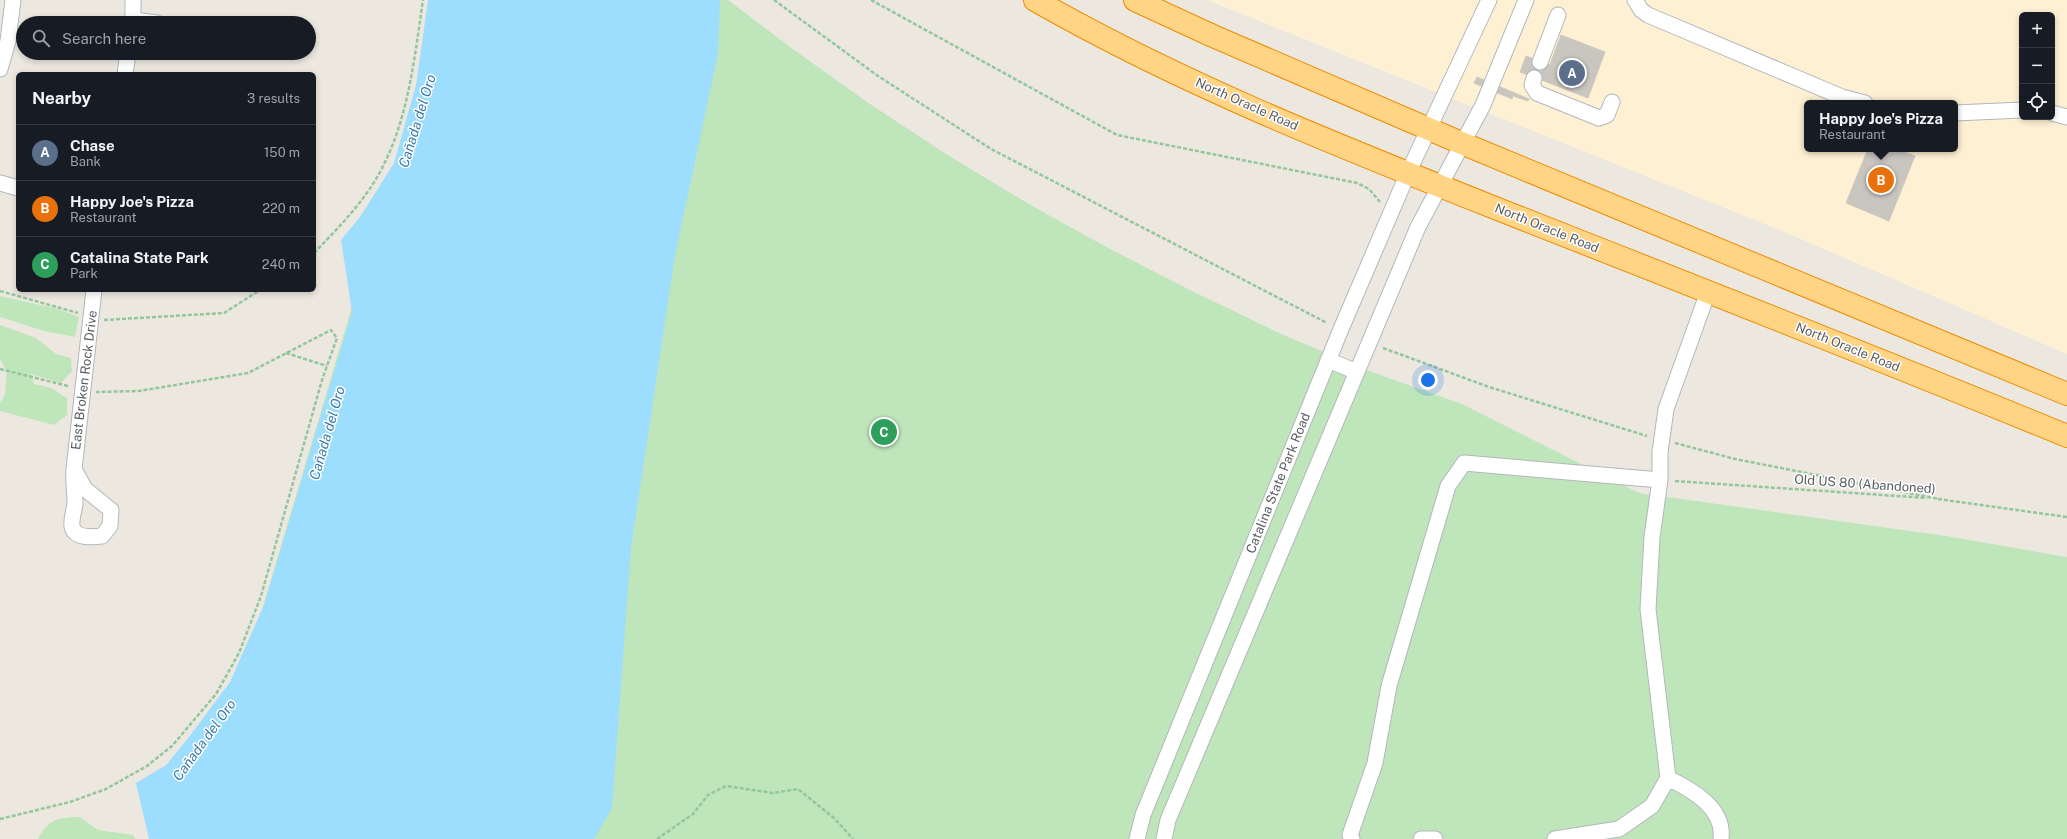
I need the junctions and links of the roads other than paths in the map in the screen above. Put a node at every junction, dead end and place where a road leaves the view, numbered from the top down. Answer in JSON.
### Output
{"nodes":[{"id":1,"x":13,"y":0,"type":"edge"},
{"id":2,"x":133,"y":0,"type":"edge"},
{"id":3,"x":1035,"y":0,"type":"edge"},
{"id":4,"x":1135,"y":0,"type":"edge"},
{"id":5,"x":1489,"y":0,"type":"edge"},
{"id":6,"x":1526,"y":0,"type":"edge"},
{"id":7,"x":1635,"y":0,"type":"edge"},
{"id":8,"x":1558,"y":15,"type":"dead end"},
{"id":9,"x":133,"y":16,"type":"edge"},
{"id":10,"x":127,"y":60,"type":"edge"},
{"id":11,"x":1540,"y":62,"type":"dead end"},
{"id":12,"x":0,"y":69,"type":"edge"},
{"id":13,"x":125,"y":72,"type":"edge"},
{"id":14,"x":1534,"y":78,"type":"dead end"},
{"id":15,"x":1855,"y":100,"type":"edge"},
{"id":16,"x":1612,"y":102,"type":"dead end"},
{"id":17,"x":2019,"y":110,"type":"edge"},
{"id":18,"x":1958,"y":113,"type":"edge"},
{"id":19,"x":2055,"y":114,"type":"edge"},
{"id":20,"x":2067,"y":117,"type":"edge"},
{"id":21,"x":1428,"y":129,"type":"junction"},
{"id":22,"x":1462,"y":144,"type":"junction"},
{"id":23,"x":1408,"y":173,"type":"junction"},
{"id":24,"x":0,"y":183,"type":"edge"},
{"id":25,"x":1440,"y":186,"type":"junction"},
{"id":26,"x":16,"y":187,"type":"edge"},
{"id":27,"x":94,"y":292,"type":"edge"},
{"id":28,"x":1708,"y":292,"type":"junction"},
{"id":29,"x":1328,"y":360,"type":"junction"},
{"id":30,"x":1357,"y":372,"type":"junction"},
{"id":31,"x":2067,"y":394,"type":"edge"},
{"id":32,"x":2067,"y":436,"type":"edge"},
{"id":33,"x":74,"y":469,"type":"dead end"},
{"id":34,"x":1660,"y":480,"type":"junction"},
{"id":35,"x":1668,"y":778,"type":"junction"},
{"id":36,"x":1722,"y":834,"type":"edge"},
{"id":37,"x":1137,"y":839,"type":"edge"},
{"id":38,"x":1164,"y":839,"type":"edge"},
{"id":39,"x":1352,"y":839,"type":"edge"},
{"id":40,"x":1421,"y":839,"type":"edge"},
{"id":41,"x":1435,"y":839,"type":"edge"},
{"id":42,"x":1555,"y":839,"type":"edge"},
{"id":43,"x":1734,"y":839,"type":"edge"}],
"edges":[{"from":1,"to":12,"type":"street"},
{"from":2,"to":9,"type":"street"},
{"from":3,"to":23,"type":"highway","name":"North Oracle Road"},
{"from":4,"to":21,"type":"highway"},
{"from":5,"to":21,"type":"street","name":"Catalina State Park Road"},
{"from":6,"to":22,"type":"street"},
{"from":7,"to":15,"type":"street"},
{"from":8,"to":11,"type":"street"},
{"from":10,"to":13,"type":"street"},
{"from":14,"to":16,"type":"street"},
{"from":17,"to":18,"type":"street"},
{"from":19,"to":20,"type":"street"},
{"from":21,"to":22,"type":"highway"},
{"from":21,"to":23,"type":"street","name":"Catalina State Park Road"},
{"from":22,"to":25,"type":"street"},
{"from":22,"to":31,"type":"highway"},
{"from":23,"to":25,"type":"highway","name":"North Oracle Road"},
{"from":23,"to":29,"type":"street","name":"Catalina State Park Road"},
{"from":24,"to":26,"type":"street"},
{"from":25,"to":28,"type":"highway","name":"North Oracle Road"},
{"from":25,"to":30,"type":"street"},
{"from":27,"to":33,"type":"street","name":"East Broken Rock Drive"},
{"from":28,"to":32,"type":"highway","name":"North Oracle Road"},
{"from":28,"to":34,"type":"street"},
{"from":29,"to":30,"type":"street"},
{"from":29,"to":37,"type":"street","name":"Catalina State Park Road"},
{"from":30,"to":38,"type":"street"},
{"from":34,"to":35,"type":"street"},
{"from":34,"to":39,"type":"street"},
{"from":35,"to":36,"type":"street"},
{"from":35,"to":42,"type":"street"},
{"from":36,"to":43,"type":"street"},
{"from":40,"to":41,"type":"street"}]}
